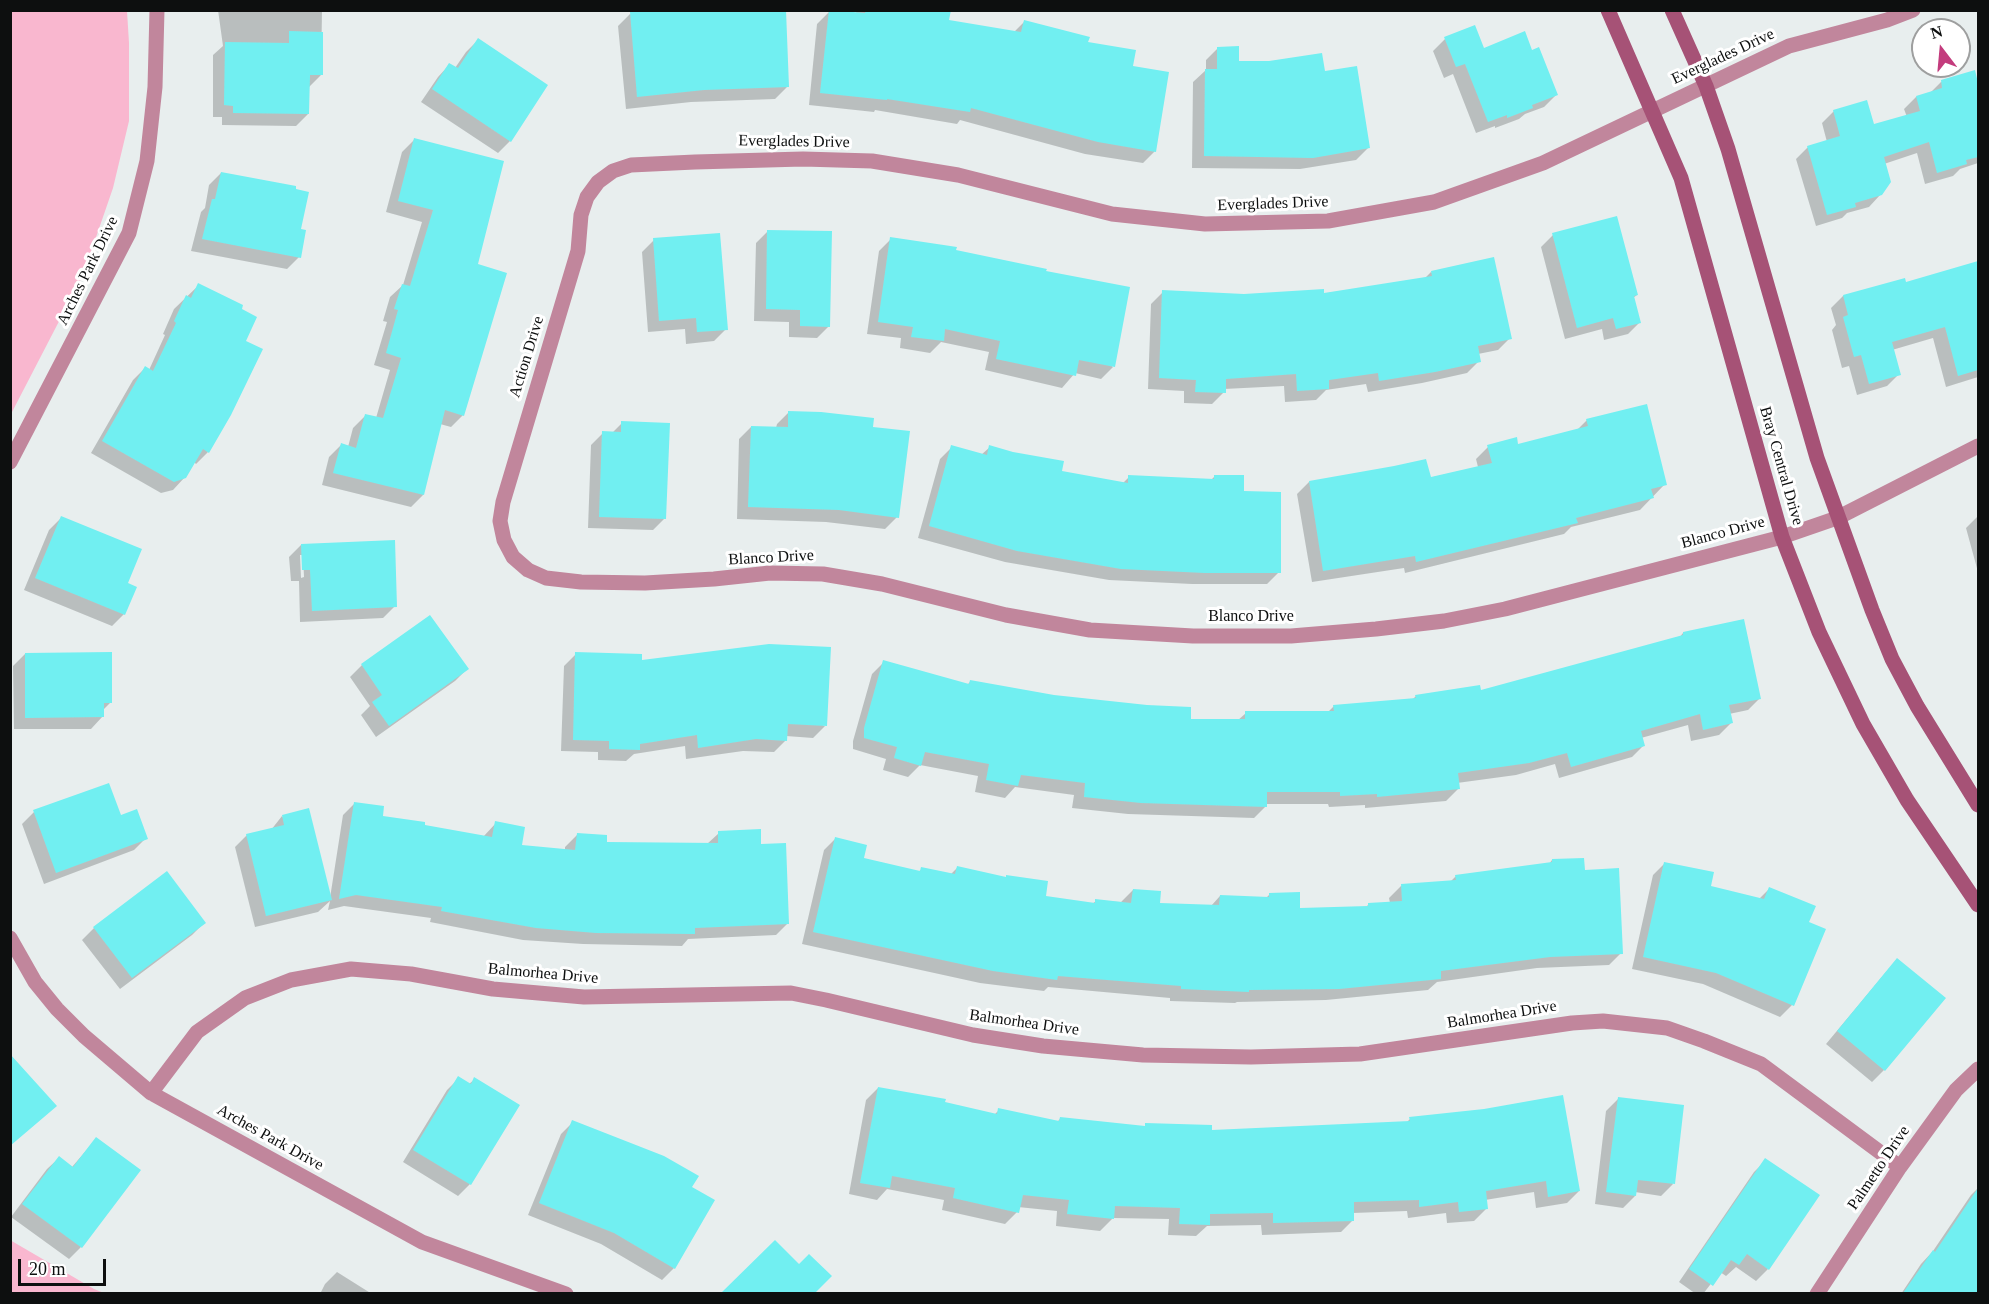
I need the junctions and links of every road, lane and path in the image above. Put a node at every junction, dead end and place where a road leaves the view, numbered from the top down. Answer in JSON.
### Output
{"nodes":[{"id":1,"x":157,"y":10,"type":"edge"},
{"id":2,"x":1608,"y":10,"type":"edge"},
{"id":3,"x":1672,"y":10,"type":"edge"},
{"id":4,"x":1913,"y":10,"type":"edge"},
{"id":5,"x":1706,"y":86,"type":"junction"},
{"id":6,"x":1653,"y":110,"type":"junction"},
{"id":7,"x":604,"y":177,"type":"joint"},
{"id":8,"x":1978,"y":446,"type":"edge"},
{"id":9,"x":10,"y":462,"type":"edge"},
{"id":10,"x":1837,"y":518,"type":"junction"},
{"id":11,"x":1782,"y":537,"type":"junction"},
{"id":12,"x":510,"y":551,"type":"joint"},
{"id":13,"x":1978,"y":805,"type":"edge"},
{"id":14,"x":1978,"y":904,"type":"edge"},
{"id":15,"x":10,"y":938,"type":"edge"},
{"id":16,"x":1978,"y":1069,"type":"edge"},
{"id":17,"x":151,"y":1093,"type":"junction"},
{"id":18,"x":1900,"y":1167,"type":"junction"},
{"id":19,"x":566,"y":1293,"type":"edge"},
{"id":20,"x":1817,"y":1293,"type":"edge"}],
"edges":[{"from":1,"to":9,"type":"street","name":"Arches Park Drive"},
{"from":2,"to":6,"type":"street","name":"Bray Central Drive"},
{"from":3,"to":5,"type":"street"},
{"from":4,"to":5,"type":"street","name":"Everglades Drive"},
{"from":5,"to":6,"type":"street","name":"Everglades Drive"},
{"from":5,"to":10,"type":"street"},
{"from":6,"to":7,"type":"street","name":"Everglades Drive"},
{"from":6,"to":11,"type":"street","name":"Bray Central Drive"},
{"from":7,"to":12,"type":"street","name":"Action Drive"},
{"from":8,"to":10,"type":"street","name":"Blanco Drive"},
{"from":10,"to":11,"type":"street","name":"Blanco Drive"},
{"from":10,"to":13,"type":"street"},
{"from":11,"to":12,"type":"street","name":"Blanco Drive"},
{"from":11,"to":14,"type":"street","name":"Bray Central Drive"},
{"from":15,"to":17,"type":"street","name":"Arches Park Drive"},
{"from":16,"to":18,"type":"street","name":"Palmetto Drive"},
{"from":17,"to":18,"type":"street","name":"Balmorhea Drive"},
{"from":17,"to":19,"type":"street","name":"Arches Park Drive"},
{"from":18,"to":20,"type":"street","name":"Palmetto Drive"}]}
